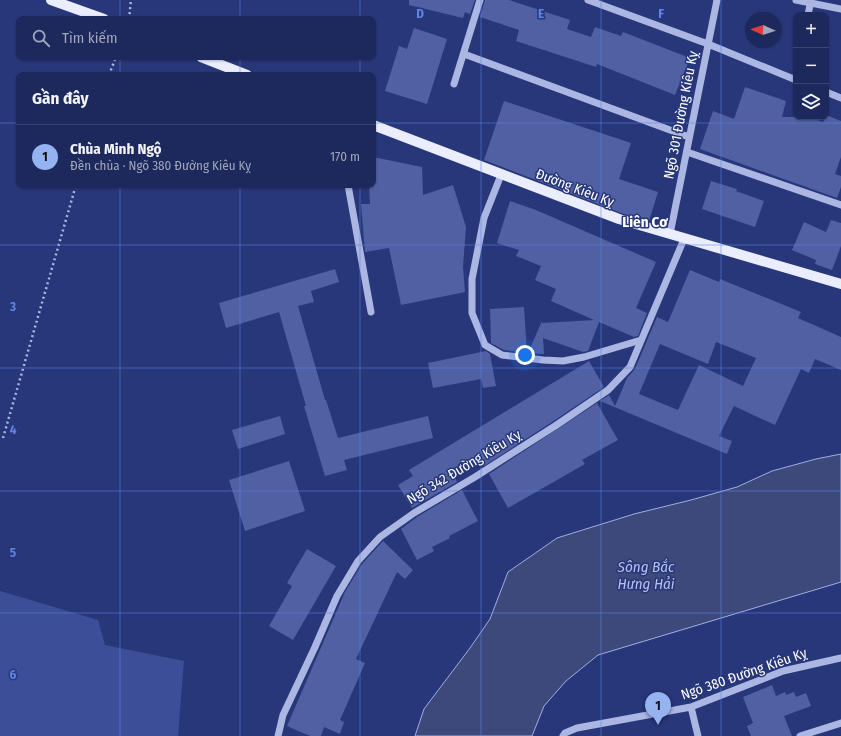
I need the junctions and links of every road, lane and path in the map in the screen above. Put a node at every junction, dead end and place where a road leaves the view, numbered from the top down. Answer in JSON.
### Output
{"nodes":[{"id":1,"x":51,"y":0,"type":"edge"},
{"id":2,"x":131,"y":0,"type":"edge"},
{"id":3,"x":480,"y":0,"type":"edge"},
{"id":4,"x":588,"y":0,"type":"edge"},
{"id":5,"x":716,"y":0,"type":"edge"},
{"id":6,"x":796,"y":0,"type":"edge"},
{"id":7,"x":810,"y":1,"type":"edge"},
{"id":8,"x":841,"y":9,"type":"edge"},
{"id":9,"x":808,"y":12,"type":"edge"},
{"id":10,"x":96,"y":16,"type":"edge"},
{"id":11,"x":129,"y":16,"type":"edge"},
{"id":12,"x":708,"y":44,"type":"junction"},
{"id":13,"x":464,"y":54,"type":"junction"},
{"id":14,"x":115,"y":60,"type":"edge"},
{"id":15,"x":209,"y":60,"type":"edge"},
{"id":16,"x":110,"y":72,"type":"edge"},
{"id":17,"x":239,"y":72,"type":"edge"},
{"id":18,"x":793,"y":77,"type":"edge"},
{"id":19,"x":454,"y":84,"type":"dead end"},
{"id":20,"x":829,"y":93,"type":"edge"},
{"id":21,"x":841,"y":98,"type":"edge"},
{"id":22,"x":376,"y":126,"type":"edge"},
{"id":23,"x":689,"y":137,"type":"junction"},
{"id":24,"x":687,"y":152,"type":"junction"},
{"id":25,"x":500,"y":175,"type":"junction"},
{"id":26,"x":75,"y":188,"type":"edge"},
{"id":27,"x":349,"y":188,"type":"edge"},
{"id":28,"x":841,"y":205,"type":"edge"},
{"id":29,"x":670,"y":234,"type":"junction"},
{"id":30,"x":684,"y":239,"type":"junction"},
{"id":31,"x":841,"y":284,"type":"edge"},
{"id":32,"x":371,"y":312,"type":"dead end"},
{"id":33,"x":641,"y":340,"type":"junction"},
{"id":34,"x":3,"y":438,"type":"dead end"},
{"id":35,"x":841,"y":658,"type":"edge"},
{"id":36,"x":691,"y":707,"type":"junction"},
{"id":37,"x":841,"y":723,"type":"edge"},
{"id":38,"x":278,"y":736,"type":"edge"},
{"id":39,"x":563,"y":736,"type":"edge"},
{"id":40,"x":698,"y":736,"type":"edge"},
{"id":41,"x":800,"y":736,"type":"edge"}],
"edges":[{"from":1,"to":10,"type":"main road"},
{"from":2,"to":11,"type":"path"},
{"from":3,"to":13,"type":"street"},
{"from":4,"to":12,"type":"street"},
{"from":5,"to":12,"type":"street","name":"Ngõ 301 Đường Kiêu Kỵ"},
{"from":6,"to":7,"type":"street"},
{"from":7,"to":8,"type":"street"},
{"from":7,"to":9,"type":"street"},
{"from":12,"to":18,"type":"street"},
{"from":12,"to":23,"type":"street","name":"Ngõ 301 Đường Kiêu Kỵ"},
{"from":13,"to":19,"type":"street"},
{"from":13,"to":23,"type":"street"},
{"from":14,"to":16,"type":"path"},
{"from":15,"to":17,"type":"main road"},
{"from":20,"to":21,"type":"street"},
{"from":22,"to":25,"type":"main road","name":"Đường Kiêu Kỵ"},
{"from":23,"to":24,"type":"street","name":"Ngõ 301 Đường Kiêu Kỵ"},
{"from":24,"to":28,"type":"street"},
{"from":24,"to":29,"type":"street","name":"Ngõ 301 Đường Kiêu Kỵ"},
{"from":25,"to":29,"type":"main road","name":"Đường Kiêu Kỵ"},
{"from":25,"to":33,"type":"street"},
{"from":26,"to":34,"type":"path"},
{"from":27,"to":32,"type":"street"},
{"from":29,"to":30,"type":"main road","name":"Đường Kiêu Kỵ"},
{"from":30,"to":31,"type":"main road","name":"Đường Kiêu Kỵ"},
{"from":30,"to":33,"type":"street","name":"Ngõ 342 Đường Kiêu Kỵ"},
{"from":33,"to":38,"type":"street","name":"Ngõ 342 Đường Kiêu Kỵ"},
{"from":35,"to":36,"type":"street","name":"Ngõ 380 Đường Kiêu Kỵ"},
{"from":36,"to":39,"type":"street","name":"Ngõ 380 Đường Kiêu Kỵ"},
{"from":36,"to":40,"type":"street"},
{"from":37,"to":41,"type":"street"}]}
